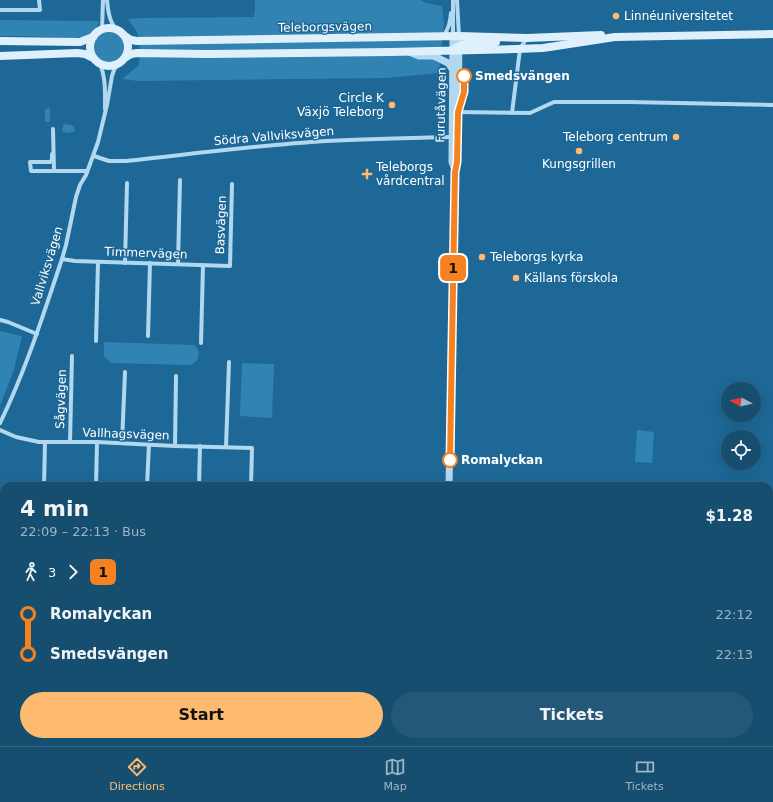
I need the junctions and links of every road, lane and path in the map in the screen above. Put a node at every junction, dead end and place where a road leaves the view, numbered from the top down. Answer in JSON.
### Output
{"nodes":[{"id":1,"x":39,"y":0,"type":"edge"},
{"id":2,"x":103,"y":0,"type":"edge"},
{"id":3,"x":107,"y":0,"type":"edge"},
{"id":4,"x":457,"y":0,"type":"edge"},
{"id":5,"x":453,"y":2,"type":"edge"},
{"id":6,"x":0,"y":10,"type":"edge"},
{"id":7,"x":102,"y":29,"type":"junction"},
{"id":8,"x":116,"y":29,"type":"junction"},
{"id":9,"x":773,"y":34,"type":"edge"},
{"id":10,"x":125,"y":36,"type":"junction"},
{"id":11,"x":456,"y":36,"type":"junction"},
{"id":12,"x":93,"y":37,"type":"junction"},
{"id":13,"x":442,"y":37,"type":"junction"},
{"id":14,"x":615,"y":37,"type":"junction"},
{"id":15,"x":527,"y":38,"type":"junction"},
{"id":16,"x":0,"y":41,"type":"edge"},
{"id":17,"x":457,"y":49,"type":"junction"},
{"id":18,"x":520,"y":49,"type":"junction"},
{"id":19,"x":407,"y":52,"type":"junction"},
{"id":20,"x":0,"y":56,"type":"edge"},
{"id":21,"x":126,"y":57,"type":"junction"},
{"id":22,"x":97,"y":61,"type":"junction"},
{"id":23,"x":118,"y":64,"type":"junction"},
{"id":24,"x":453,"y":70,"type":"junction"},
{"id":25,"x":773,"y":105,"type":"edge"},
{"id":26,"x":455,"y":112,"type":"junction"},
{"id":27,"x":105,"y":113,"type":"junction"},
{"id":28,"x":512,"y":113,"type":"junction"},
{"id":29,"x":53,"y":128,"type":"dead end"},
{"id":30,"x":455,"y":137,"type":"junction"},
{"id":31,"x":52,"y":154,"type":"dead end"},
{"id":32,"x":94,"y":156,"type":"junction"},
{"id":33,"x":54,"y":171,"type":"junction"},
{"id":34,"x":87,"y":171,"type":"junction"},
{"id":35,"x":180,"y":180,"type":"dead end"},
{"id":36,"x":127,"y":183,"type":"dead end"},
{"id":37,"x":232,"y":184,"type":"dead end"},
{"id":38,"x":62,"y":259,"type":"junction"},
{"id":39,"x":98,"y":262,"type":"junction"},
{"id":40,"x":125,"y":263,"type":"junction"},
{"id":41,"x":150,"y":263,"type":"junction"},
{"id":42,"x":178,"y":264,"type":"junction"},
{"id":43,"x":203,"y":265,"type":"junction"},
{"id":44,"x":230,"y":266,"type":"joint"},
{"id":45,"x":0,"y":320,"type":"edge"},
{"id":46,"x":37,"y":334,"type":"junction"},
{"id":47,"x":148,"y":336,"type":"dead end"},
{"id":48,"x":96,"y":340,"type":"dead end"},
{"id":49,"x":200,"y":343,"type":"dead end"},
{"id":50,"x":72,"y":356,"type":"dead end"},
{"id":51,"x":229,"y":362,"type":"dead end"},
{"id":52,"x":125,"y":372,"type":"dead end"},
{"id":53,"x":176,"y":376,"type":"dead end"},
{"id":54,"x":0,"y":423,"type":"edge"},
{"id":55,"x":0,"y":430,"type":"edge"},
{"id":56,"x":45,"y":442,"type":"junction"},
{"id":57,"x":70,"y":442,"type":"junction"},
{"id":58,"x":97,"y":442,"type":"junction"},
{"id":59,"x":122,"y":443,"type":"junction"},
{"id":60,"x":149,"y":444,"type":"junction"},
{"id":61,"x":175,"y":446,"type":"junction"},
{"id":62,"x":200,"y":446,"type":"junction"},
{"id":63,"x":226,"y":447,"type":"junction"},
{"id":64,"x":44,"y":482,"type":"edge"},
{"id":65,"x":96,"y":482,"type":"edge"},
{"id":66,"x":147,"y":482,"type":"edge"},
{"id":67,"x":199,"y":482,"type":"edge"},
{"id":68,"x":251,"y":482,"type":"edge"},
{"id":69,"x":449,"y":482,"type":"edge"}],
"edges":[{"from":1,"to":6,"type":"street"},
{"from":2,"to":7,"type":"street"},
{"from":3,"to":8,"type":"street"},
{"from":4,"to":11,"type":"street"},
{"from":5,"to":11,"type":"street"},
{"from":5,"to":13,"type":"street"},
{"from":7,"to":8,"type":"main road"},
{"from":7,"to":12,"type":"main road"},
{"from":8,"to":10,"type":"main road"},
{"from":9,"to":14,"type":"main road","name":"Teleborgsvägen"},
{"from":10,"to":13,"type":"main road","name":"Teleborgsvägen"},
{"from":10,"to":21,"type":"main road"},
{"from":11,"to":13,"type":"main road","name":"Teleborgsvägen"},
{"from":11,"to":15,"type":"main road","name":"Teleborgsvägen"},
{"from":11,"to":17,"type":"street","name":"Furutåvägen"},
{"from":12,"to":16,"type":"main road"},
{"from":12,"to":22,"type":"main road"},
{"from":14,"to":15,"type":"main road","name":"Teleborgsvägen"},
{"from":14,"to":18,"type":"main road","name":"Teleborgsvägen"},
{"from":15,"to":17,"type":"main road","name":"Teleborgsvägen"},
{"from":15,"to":18,"type":"street"},
{"from":17,"to":18,"type":"main road","name":"Teleborgsvägen"},
{"from":17,"to":19,"type":"main road","name":"Teleborgsvägen"},
{"from":17,"to":24,"type":"street","name":"Furutåvägen"},
{"from":17,"to":26,"type":"street","name":"Furutåvägen"},
{"from":18,"to":28,"type":"street"},
{"from":19,"to":21,"type":"main road","name":"Teleborgsvägen"},
{"from":19,"to":24,"type":"street"},
{"from":20,"to":22,"type":"main road"},
{"from":21,"to":23,"type":"main road"},
{"from":22,"to":23,"type":"main road"},
{"from":22,"to":27,"type":"street","name":"Vallviksvägen"},
{"from":23,"to":27,"type":"street","name":"Vallviksvägen"},
{"from":24,"to":26,"type":"street","name":"Furutåvägen"},
{"from":25,"to":28,"type":"street"},
{"from":26,"to":28,"type":"street"},
{"from":26,"to":30,"type":"street","name":"Furutåvägen"},
{"from":27,"to":32,"type":"street","name":"Vallviksvägen"},
{"from":29,"to":33,"type":"street"},
{"from":30,"to":32,"type":"street","name":"Södra Vallviksvägen"},
{"from":30,"to":69,"type":"street","name":"Furutåvägen"},
{"from":31,"to":33,"type":"street"},
{"from":32,"to":34,"type":"street","name":"Vallviksvägen"},
{"from":33,"to":34,"type":"street"},
{"from":34,"to":38,"type":"street","name":"Vallviksvägen"},
{"from":35,"to":42,"type":"street"},
{"from":36,"to":40,"type":"street"},
{"from":37,"to":44,"type":"street","name":"Basvägen"},
{"from":38,"to":39,"type":"street","name":"Timmervägen"},
{"from":38,"to":46,"type":"street","name":"Vallviksvägen"},
{"from":39,"to":40,"type":"street","name":"Timmervägen"},
{"from":39,"to":48,"type":"street"},
{"from":40,"to":41,"type":"street","name":"Timmervägen"},
{"from":41,"to":42,"type":"street","name":"Timmervägen"},
{"from":41,"to":47,"type":"street"},
{"from":42,"to":43,"type":"street","name":"Timmervägen"},
{"from":43,"to":44,"type":"street","name":"Timmervägen"},
{"from":43,"to":49,"type":"street"},
{"from":45,"to":46,"type":"street"},
{"from":46,"to":54,"type":"street","name":"Vallviksvägen"},
{"from":50,"to":57,"type":"street","name":"Sågvägen"},
{"from":51,"to":63,"type":"street"},
{"from":52,"to":59,"type":"street"},
{"from":53,"to":61,"type":"street"},
{"from":55,"to":56,"type":"street","name":"Vallhagsvägen"},
{"from":56,"to":57,"type":"street","name":"Vallhagsvägen"},
{"from":56,"to":64,"type":"street"},
{"from":57,"to":58,"type":"street","name":"Vallhagsvägen"},
{"from":58,"to":59,"type":"street","name":"Vallhagsvägen"},
{"from":58,"to":65,"type":"street"},
{"from":59,"to":60,"type":"street","name":"Vallhagsvägen"},
{"from":60,"to":61,"type":"street","name":"Vallhagsvägen"},
{"from":60,"to":66,"type":"street"},
{"from":61,"to":62,"type":"street","name":"Vallhagsvägen"},
{"from":62,"to":63,"type":"street","name":"Vallhagsvägen"},
{"from":62,"to":67,"type":"street"},
{"from":63,"to":68,"type":"street","name":"Vallhagsvägen"}]}
